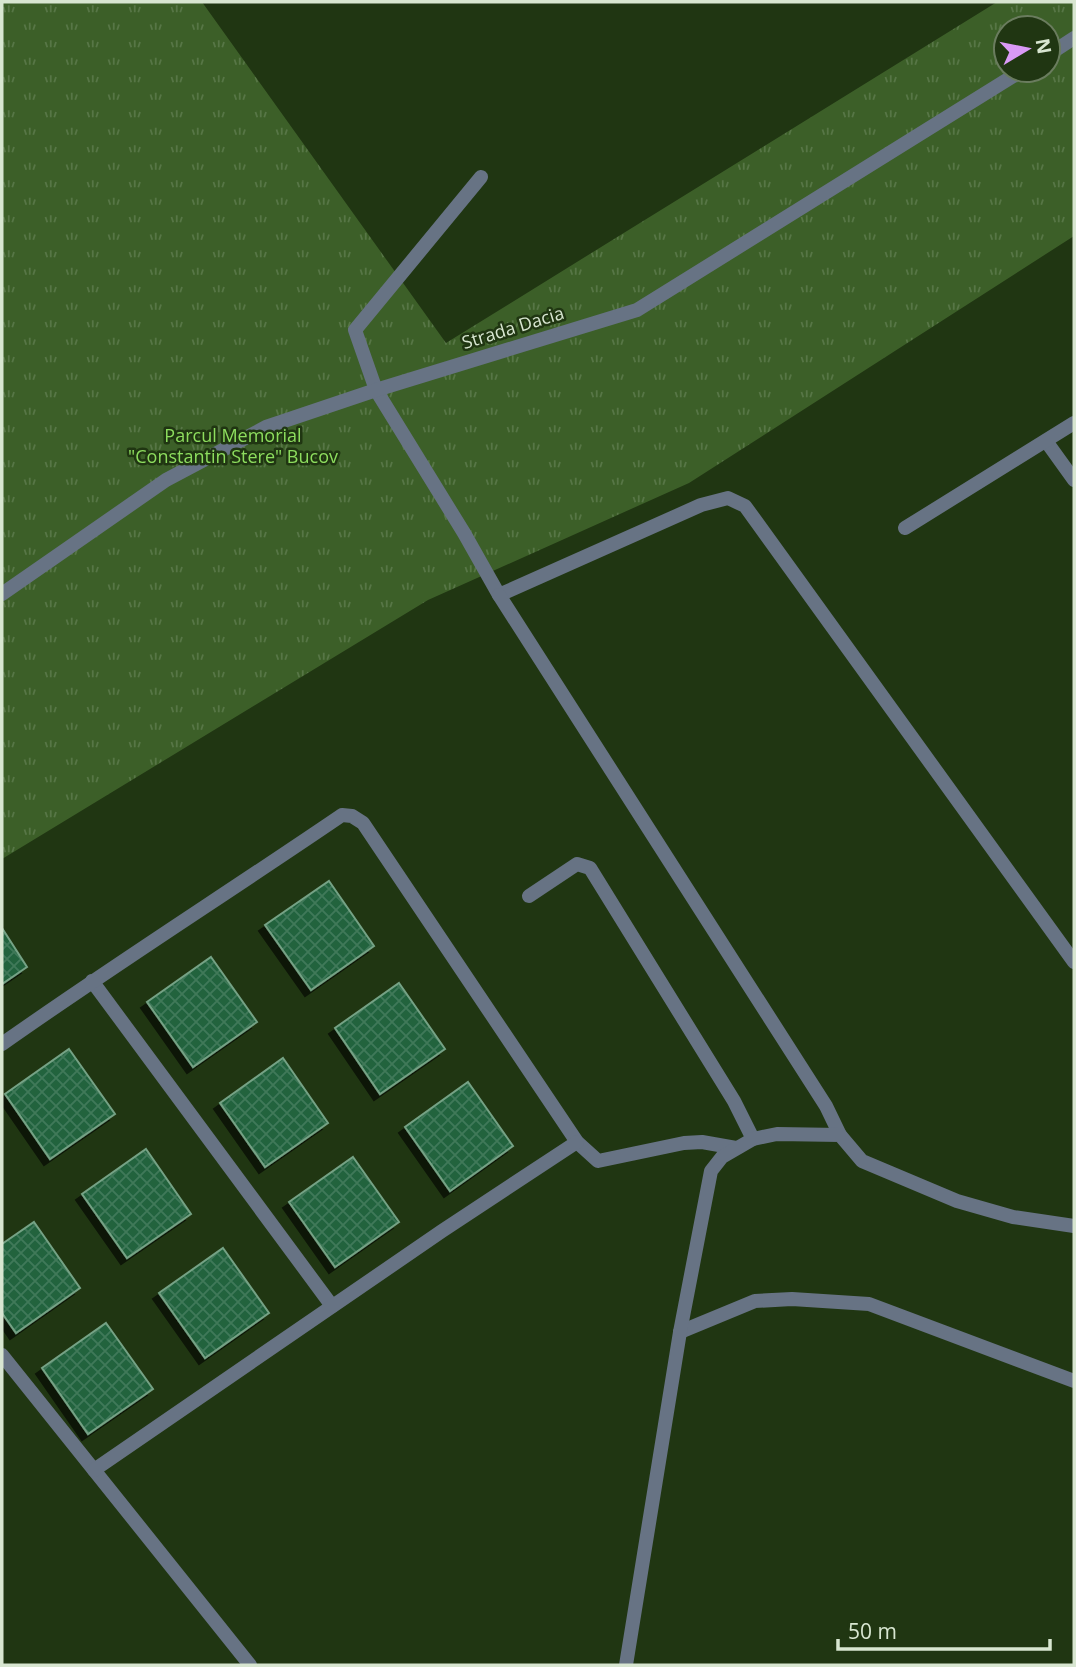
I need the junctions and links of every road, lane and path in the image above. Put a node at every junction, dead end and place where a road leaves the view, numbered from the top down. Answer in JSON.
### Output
{"nodes":[{"id":1,"x":1000,"y":84,"type":"edge"},
{"id":2,"x":481,"y":177,"type":"dead end"},
{"id":3,"x":376,"y":390,"type":"junction"},
{"id":4,"x":1074,"y":424,"type":"edge"},
{"id":5,"x":1046,"y":441,"type":"junction"},
{"id":6,"x":1074,"y":480,"type":"edge"},
{"id":7,"x":905,"y":527,"type":"dead end"},
{"id":8,"x":2,"y":594,"type":"edge"},
{"id":9,"x":499,"y":595,"type":"junction"},
{"id":10,"x":529,"y":896,"type":"dead end"},
{"id":11,"x":1074,"y":962,"type":"edge"},
{"id":12,"x":92,"y":981,"type":"junction"},
{"id":13,"x":2,"y":1044,"type":"edge"},
{"id":14,"x":840,"y":1135,"type":"junction"},
{"id":15,"x":753,"y":1139,"type":"junction"},
{"id":16,"x":577,"y":1142,"type":"junction"},
{"id":17,"x":736,"y":1148,"type":"junction"},
{"id":18,"x":1074,"y":1226,"type":"edge"},
{"id":19,"x":332,"y":1306,"type":"junction"},
{"id":20,"x":680,"y":1332,"type":"junction"},
{"id":21,"x":2,"y":1355,"type":"edge"},
{"id":22,"x":1074,"y":1381,"type":"edge"},
{"id":23,"x":94,"y":1471,"type":"junction"},
{"id":24,"x":250,"y":1665,"type":"edge"},
{"id":25,"x":626,"y":1665,"type":"edge"}],
"edges":[{"from":1,"to":3,"type":"street","name":"Strada Dacia"},
{"from":2,"to":3,"type":"street"},
{"from":3,"to":8,"type":"street","name":"Strada Dacia"},
{"from":3,"to":9,"type":"street"},
{"from":4,"to":5,"type":"street"},
{"from":5,"to":6,"type":"street"},
{"from":5,"to":7,"type":"street"},
{"from":9,"to":11,"type":"street"},
{"from":9,"to":14,"type":"street"},
{"from":10,"to":15,"type":"street"},
{"from":12,"to":13,"type":"street"},
{"from":12,"to":16,"type":"street"},
{"from":12,"to":19,"type":"street"},
{"from":14,"to":15,"type":"street"},
{"from":14,"to":18,"type":"street"},
{"from":15,"to":17,"type":"street"},
{"from":16,"to":17,"type":"street"},
{"from":16,"to":19,"type":"street"},
{"from":17,"to":20,"type":"street"},
{"from":19,"to":23,"type":"street"},
{"from":20,"to":22,"type":"street"},
{"from":20,"to":25,"type":"street"},
{"from":21,"to":23,"type":"street"},
{"from":23,"to":24,"type":"street"}]}
